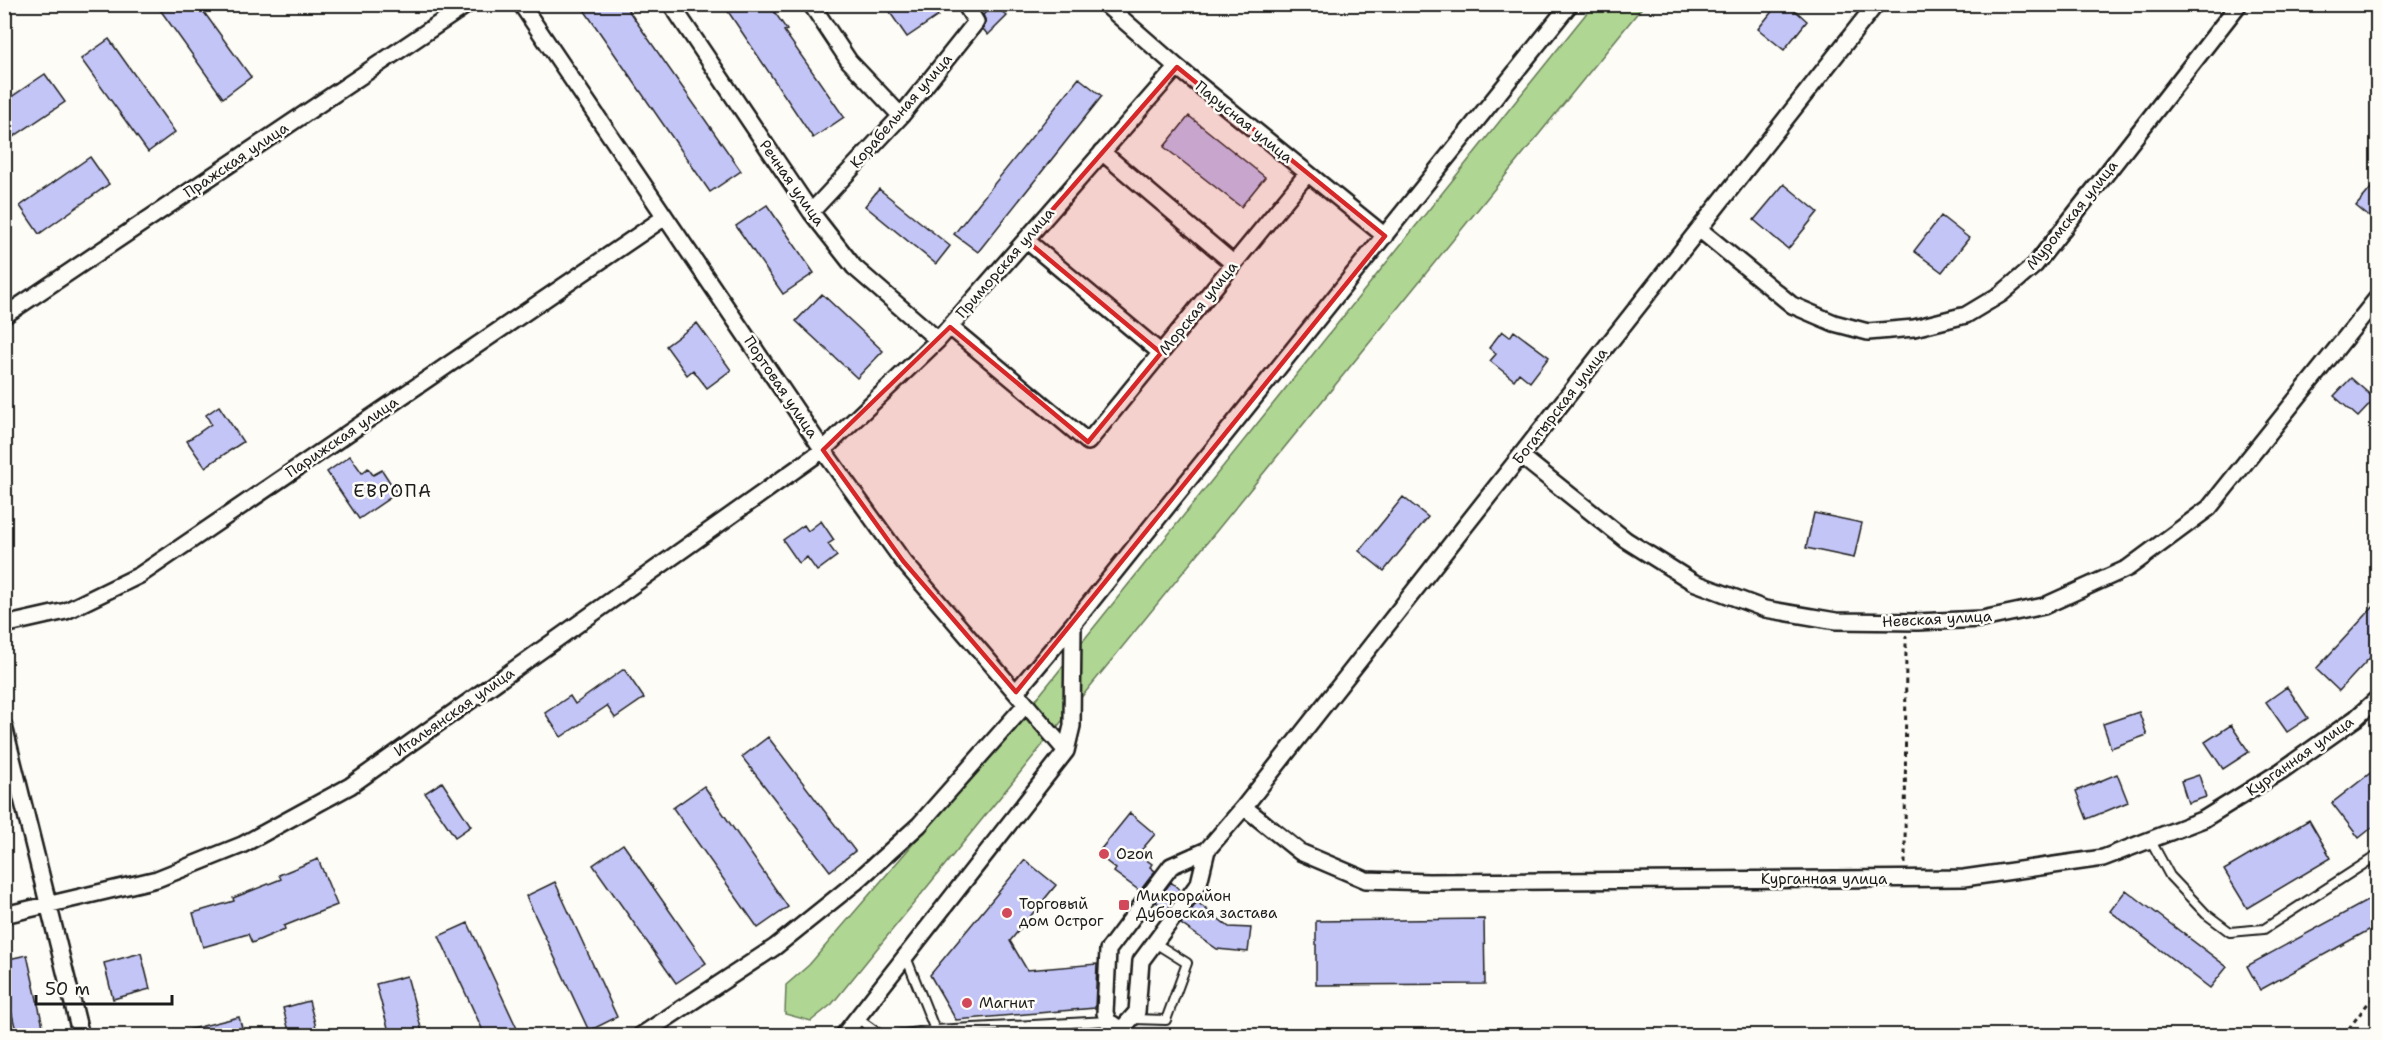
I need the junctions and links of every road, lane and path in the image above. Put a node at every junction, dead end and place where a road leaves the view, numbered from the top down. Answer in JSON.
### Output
{"nodes":[{"id":1,"x":468,"y":4,"type":"edge"},
{"id":2,"x":521,"y":4,"type":"edge"},
{"id":3,"x":671,"y":4,"type":"edge"},
{"id":4,"x":811,"y":4,"type":"edge"},
{"id":5,"x":964,"y":4,"type":"edge"},
{"id":6,"x":1105,"y":4,"type":"edge"},
{"id":7,"x":1570,"y":4,"type":"edge"},
{"id":8,"x":1876,"y":4,"type":"edge"},
{"id":9,"x":2239,"y":4,"type":"edge"},
{"id":10,"x":1177,"y":67,"type":"junction"},
{"id":11,"x":901,"y":116,"type":"junction"},
{"id":12,"x":1102,"y":152,"type":"junction"},
{"id":13,"x":1307,"y":174,"type":"junction"},
{"id":14,"x":811,"y":213,"type":"junction"},
{"id":15,"x":665,"y":217,"type":"junction"},
{"id":16,"x":1699,"y":229,"type":"junction"},
{"id":17,"x":1385,"y":236,"type":"junction"},
{"id":18,"x":1026,"y":240,"type":"junction"},
{"id":19,"x":1234,"y":264,"type":"junction"},
{"id":20,"x":2378,"y":297,"type":"edge"},
{"id":21,"x":4,"y":316,"type":"edge"},
{"id":22,"x":950,"y":327,"type":"junction"},
{"id":23,"x":938,"y":340,"type":"junction"},
{"id":24,"x":1161,"y":353,"type":"junction"},
{"id":25,"x":823,"y":450,"type":"junction"},
{"id":26,"x":1521,"y":456,"type":"junction"},
{"id":27,"x":1906,"y":622,"type":"junction"},
{"id":28,"x":1073,"y":624,"type":"junction"},
{"id":29,"x":4,"y":625,"type":"edge"},
{"id":30,"x":1016,"y":692,"type":"junction"},
{"id":31,"x":2378,"y":698,"type":"edge"},
{"id":32,"x":1026,"y":704,"type":"junction"},
{"id":33,"x":4,"y":726,"type":"edge"},
{"id":34,"x":1066,"y":751,"type":"junction"},
{"id":35,"x":1244,"y":807,"type":"junction"},
{"id":36,"x":2151,"y":841,"type":"junction"},
{"id":37,"x":1207,"y":850,"type":"junction"},
{"id":38,"x":2378,"y":855,"type":"edge"},
{"id":39,"x":1905,"y":879,"type":"junction"},
{"id":40,"x":48,"y":903,"type":"junction"},
{"id":41,"x":4,"y":915,"type":"edge"},
{"id":42,"x":1155,"y":943,"type":"junction"},
{"id":43,"x":906,"y":957,"type":"junction"},
{"id":44,"x":2378,"y":996,"type":"edge"},
{"id":45,"x":856,"y":1018,"type":"junction"},
{"id":46,"x":1108,"y":1021,"type":"junction"},
{"id":47,"x":1124,"y":1028,"type":"edge"},
{"id":48,"x":935,"y":1030,"type":"junction"},
{"id":49,"x":81,"y":1035,"type":"edge"},
{"id":50,"x":640,"y":1035,"type":"edge"},
{"id":51,"x":843,"y":1035,"type":"edge"},
{"id":52,"x":882,"y":1035,"type":"edge"},
{"id":53,"x":889,"y":1035,"type":"edge"},
{"id":54,"x":2343,"y":1035,"type":"edge"}],
"edges":[{"from":1,"to":21,"type":"street","name":"Пражская улица"},
{"from":2,"to":15,"type":"street","name":"Портовая улица"},
{"from":3,"to":14,"type":"street","name":"Речная улица"},
{"from":4,"to":11,"type":"street"},
{"from":5,"to":11,"type":"street","name":"Корабельная улица"},
{"from":6,"to":10,"type":"street","name":"Парусная улица"},
{"from":7,"to":17,"type":"street"},
{"from":8,"to":16,"type":"street","name":"Богатырская улица"},
{"from":9,"to":16,"type":"street","name":"Муромская улица"},
{"from":10,"to":12,"type":"street","name":"Приморская улица"},
{"from":10,"to":13,"type":"street","name":"Парусная улица"},
{"from":11,"to":14,"type":"street","name":"Корабельная улица"},
{"from":12,"to":18,"type":"street","name":"Приморская улица"},
{"from":12,"to":19,"type":"street"},
{"from":13,"to":17,"type":"street","name":"Парусная улица"},
{"from":13,"to":19,"type":"street","name":"Морская улица"},
{"from":14,"to":23,"type":"street","name":"Речная улица"},
{"from":15,"to":25,"type":"street","name":"Портовая улица"},
{"from":15,"to":29,"type":"street","name":"Парижская улица"},
{"from":16,"to":26,"type":"street","name":"Богатырская улица"},
{"from":17,"to":28,"type":"street"},
{"from":18,"to":22,"type":"street","name":"Приморская улица"},
{"from":18,"to":24,"type":"street"},
{"from":19,"to":24,"type":"street","name":"Морская улица"},
{"from":20,"to":27,"type":"street","name":"Невская улица"},
{"from":22,"to":23,"type":"street","name":"Приморская улица"},
{"from":22,"to":24,"type":"street","name":"Морская улица"},
{"from":23,"to":25,"type":"street","name":"Приморская улица"},
{"from":25,"to":30,"type":"street","name":"Портовая улица"},
{"from":25,"to":40,"type":"street","name":"Итальянская улица"},
{"from":26,"to":27,"type":"street","name":"Невская улица"},
{"from":26,"to":35,"type":"street","name":"Богатырская улица"},
{"from":27,"to":39,"type":"path"},
{"from":28,"to":30,"type":"street"},
{"from":28,"to":34,"type":"street"},
{"from":30,"to":32,"type":"street","name":"Портовая улица"},
{"from":31,"to":36,"type":"street","name":"Курганная улица"},
{"from":32,"to":34,"type":"street","name":"Портовая улица"},
{"from":32,"to":50,"type":"street"},
{"from":33,"to":40,"type":"street"},
{"from":34,"to":43,"type":"street"},
{"from":35,"to":37,"type":"street","name":"Богатырская улица"},
{"from":35,"to":39,"type":"street","name":"Курганная улица"},
{"from":36,"to":38,"type":"lane"},
{"from":36,"to":39,"type":"street","name":"Курганная улица"},
{"from":37,"to":42,"type":"street"},
{"from":37,"to":46,"type":"street"},
{"from":40,"to":41,"type":"street"},
{"from":40,"to":49,"type":"street"},
{"from":42,"to":47,"type":"street"},
{"from":42,"to":47,"type":"lane"},
{"from":43,"to":45,"type":"street"},
{"from":43,"to":48,"type":"lane"},
{"from":44,"to":54,"type":"path"},
{"from":45,"to":51,"type":"street"},
{"from":45,"to":52,"type":"lane"},
{"from":46,"to":47,"type":"street"},
{"from":46,"to":48,"type":"lane"},
{"from":48,"to":53,"type":"lane"}]}
